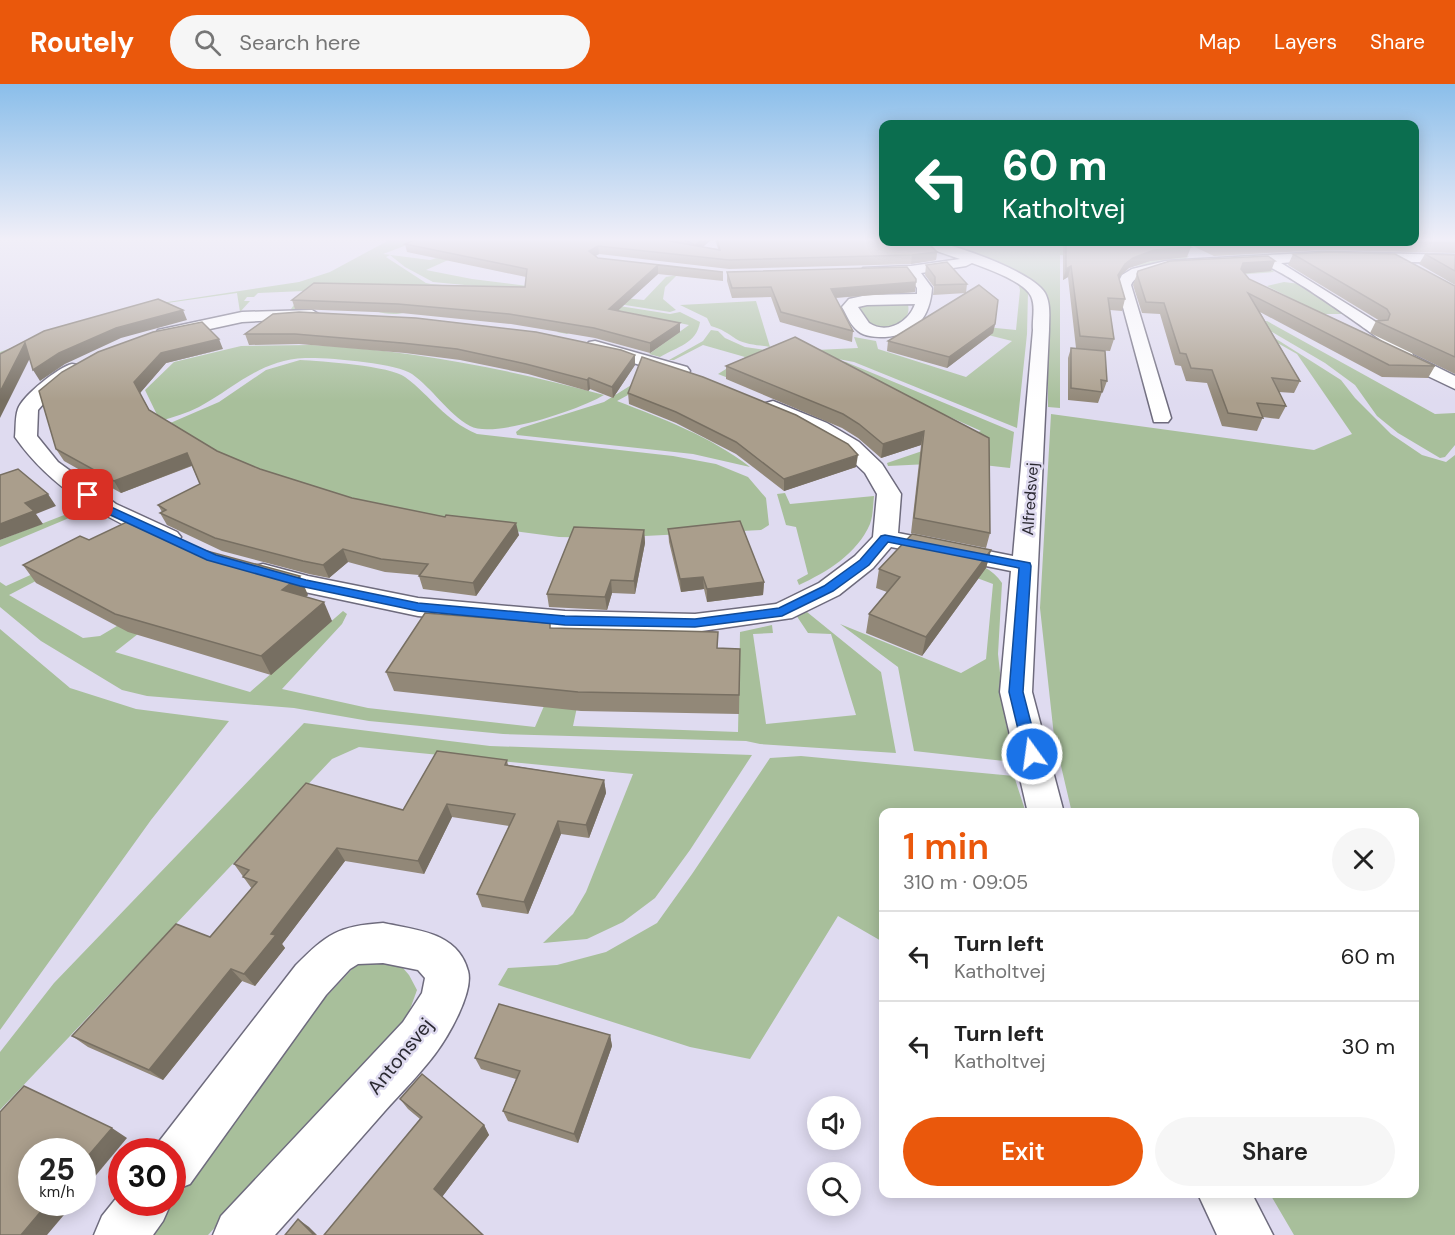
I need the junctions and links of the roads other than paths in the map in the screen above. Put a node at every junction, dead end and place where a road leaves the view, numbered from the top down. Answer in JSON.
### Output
{"nodes":[{"id":1,"x":925,"y":293,"type":"edge"},
{"id":2,"x":1037,"y":293,"type":"edge"},
{"id":3,"x":1126,"y":293,"type":"edge"},
{"id":4,"x":1321,"y":293,"type":"edge"},
{"id":5,"x":924,"y":299,"type":"dead end"},
{"id":6,"x":334,"y":315,"type":"edge"},
{"id":7,"x":141,"y":340,"type":"edge"},
{"id":8,"x":1366,"y":341,"type":"edge"},
{"id":9,"x":574,"y":342,"type":"edge"},
{"id":10,"x":94,"y":358,"type":"edge"},
{"id":11,"x":1410,"y":360,"type":"junction"},
{"id":12,"x":698,"y":376,"type":"edge"},
{"id":13,"x":1455,"y":383,"type":"edge"},
{"id":14,"x":757,"y":400,"type":"edge"},
{"id":15,"x":1161,"y":418,"type":"dead end"},
{"id":16,"x":885,"y":538,"type":"junction"},
{"id":17,"x":192,"y":548,"type":"edge"},
{"id":18,"x":243,"y":566,"type":"edge"},
{"id":19,"x":1025,"y":566,"type":"junction"},
{"id":20,"x":1045,"y":808,"type":"edge"},
{"id":21,"x":186,"y":1147,"type":"edge"},
{"id":22,"x":1226,"y":1198,"type":"edge"},
{"id":23,"x":135,"y":1216,"type":"edge"},
{"id":24,"x":121,"y":1235,"type":"edge"},
{"id":25,"x":240,"y":1235,"type":"edge"},
{"id":26,"x":1246,"y":1235,"type":"edge"}],
"edges":[{"from":1,"to":5,"type":"street"},
{"from":2,"to":19,"type":"street","name":"Alfredsvej"},
{"from":3,"to":15,"type":"street"},
{"from":4,"to":11,"type":"street"},
{"from":6,"to":7,"type":"street"},
{"from":8,"to":11,"type":"street"},
{"from":9,"to":12,"type":"street"},
{"from":10,"to":17,"type":"street"},
{"from":11,"to":13,"type":"street"},
{"from":14,"to":16,"type":"street"},
{"from":16,"to":18,"type":"street"},
{"from":16,"to":19,"type":"street"},
{"from":19,"to":20,"type":"street","name":"Alfredsvej"},
{"from":21,"to":25,"type":"street","name":"Antonsvej"},
{"from":22,"to":26,"type":"street"},
{"from":23,"to":24,"type":"street"}]}
